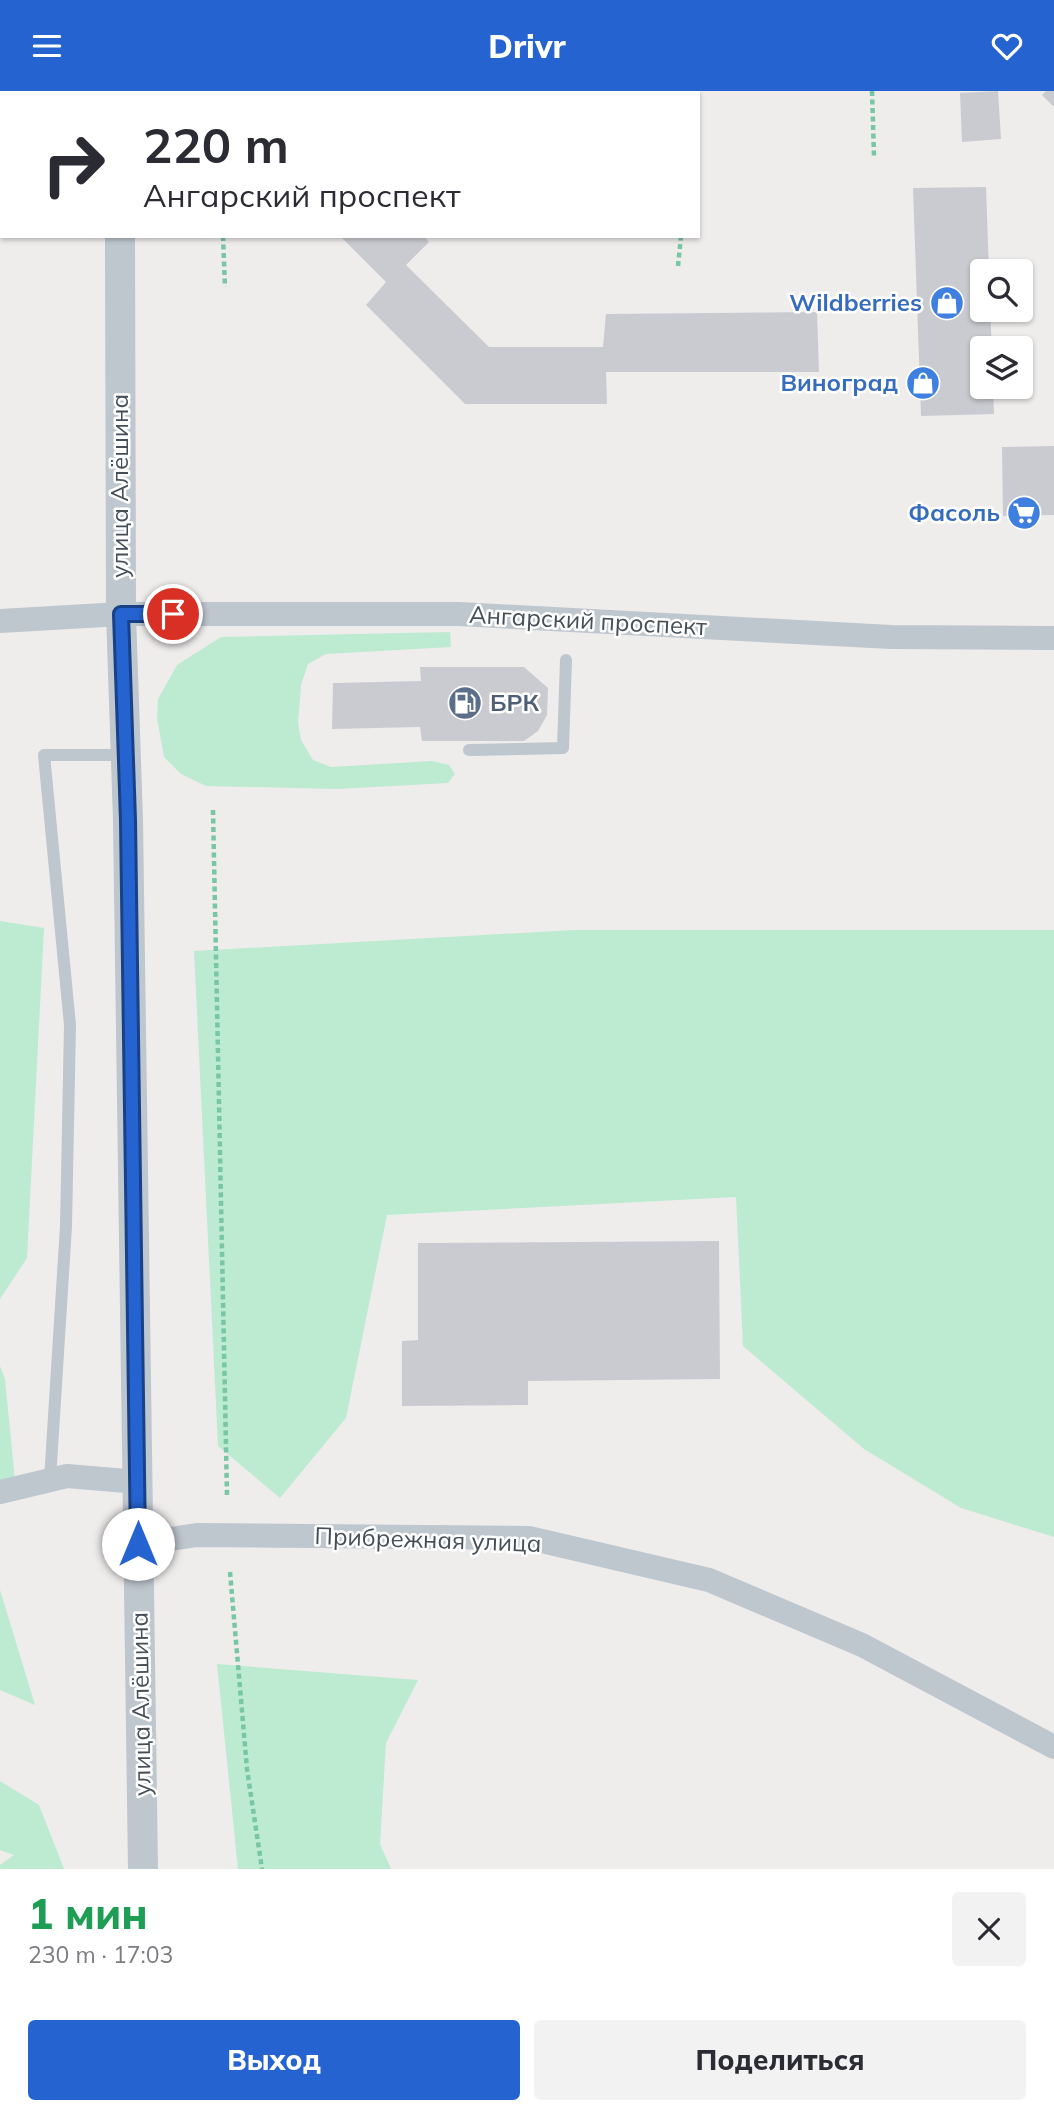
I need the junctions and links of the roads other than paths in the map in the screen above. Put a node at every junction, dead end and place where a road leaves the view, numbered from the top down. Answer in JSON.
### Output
{"nodes":[{"id":1,"x":120,"y":238,"type":"edge"},
{"id":2,"x":121,"y":614,"type":"junction"},
{"id":3,"x":0,"y":621,"type":"edge"},
{"id":4,"x":1054,"y":638,"type":"edge"},
{"id":5,"x":566,"y":660,"type":"dead end"},
{"id":6,"x":469,"y":750,"type":"dead end"},
{"id":7,"x":126,"y":755,"type":"junction"},
{"id":8,"x":50,"y":1480,"type":"junction"},
{"id":9,"x":138,"y":1482,"type":"junction"},
{"id":10,"x":0,"y":1492,"type":"edge"},
{"id":11,"x":138,"y":1544,"type":"junction"},
{"id":12,"x":1054,"y":1747,"type":"edge"},
{"id":13,"x":143,"y":1869,"type":"edge"}],
"edges":[{"from":1,"to":2,"type":"street","name":"улица Алёшина"},
{"from":2,"to":3,"type":"street","name":"Ангарский проспект"},
{"from":2,"to":4,"type":"street","name":"Ангарский проспект"},
{"from":2,"to":7,"type":"street","name":"улица Алёшина"},
{"from":5,"to":6,"type":"lane"},
{"from":7,"to":8,"type":"lane"},
{"from":7,"to":9,"type":"street","name":"улица Алёшина"},
{"from":8,"to":9,"type":"street"},
{"from":8,"to":10,"type":"street"},
{"from":9,"to":11,"type":"street","name":"улица Алёшина"},
{"from":11,"to":12,"type":"street","name":"Прибрежная улица"},
{"from":11,"to":13,"type":"street","name":"улица Алёшина"}]}
